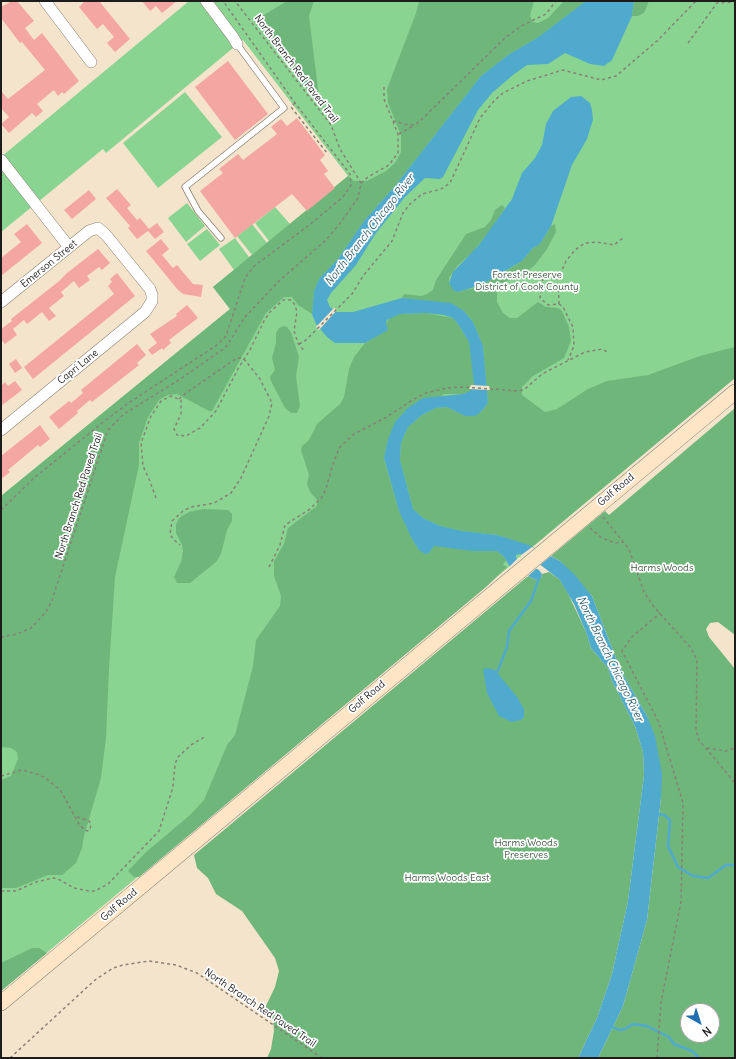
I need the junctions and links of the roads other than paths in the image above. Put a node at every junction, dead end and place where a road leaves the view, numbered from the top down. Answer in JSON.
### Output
{"nodes":[{"id":1,"x":44,"y":1,"type":"edge"},
{"id":2,"x":206,"y":1,"type":"edge"},
{"id":3,"x":237,"y":44,"type":"joint"},
{"id":4,"x":91,"y":62,"type":"dead end"},
{"id":5,"x":1,"y":160,"type":"edge"},
{"id":6,"x":221,"y":238,"type":"dead end"},
{"id":7,"x":69,"y":247,"type":"junction"},
{"id":8,"x":152,"y":301,"type":"joint"},
{"id":9,"x":1,"y":302,"type":"edge"},
{"id":10,"x":735,"y":392,"type":"edge"},
{"id":11,"x":1,"y":430,"type":"edge"},
{"id":12,"x":1,"y":1003,"type":"edge"}],
"edges":[{"from":1,"to":4,"type":"street"},
{"from":2,"to":3,"type":"street"},
{"from":3,"to":6,"type":"lane"},
{"from":5,"to":7,"type":"street"},
{"from":7,"to":8,"type":"street","name":"Emerson Street"},
{"from":7,"to":9,"type":"street","name":"Emerson Street"},
{"from":8,"to":11,"type":"street","name":"Capri Lane"},
{"from":10,"to":12,"type":"main road","name":"Golf Road"}]}
